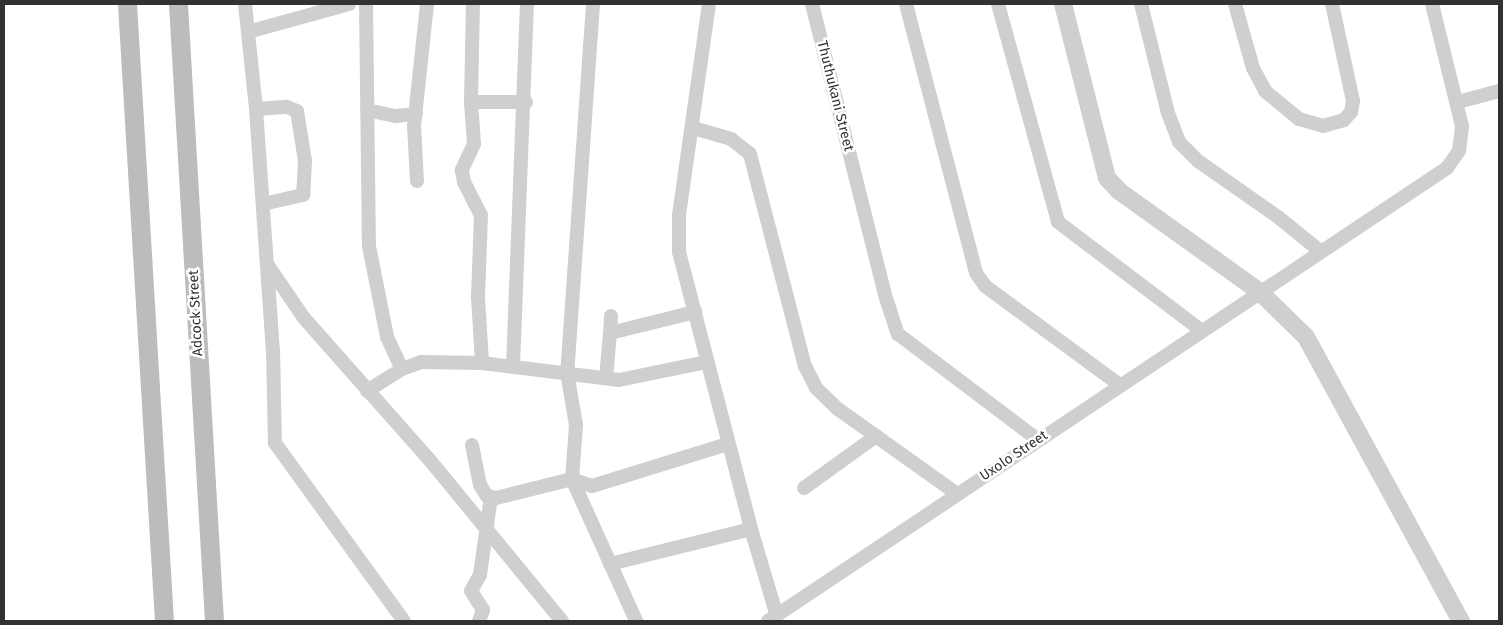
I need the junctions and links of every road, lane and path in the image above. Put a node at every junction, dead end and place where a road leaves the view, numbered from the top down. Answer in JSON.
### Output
{"nodes":[{"id":1,"x":127,"y":4,"type":"edge"},
{"id":2,"x":178,"y":4,"type":"edge"},
{"id":3,"x":245,"y":4,"type":"edge"},
{"id":4,"x":349,"y":4,"type":"edge"},
{"id":5,"x":366,"y":4,"type":"edge"},
{"id":6,"x":427,"y":4,"type":"edge"},
{"id":7,"x":473,"y":4,"type":"edge"},
{"id":8,"x":527,"y":4,"type":"edge"},
{"id":9,"x":594,"y":4,"type":"edge"},
{"id":10,"x":709,"y":4,"type":"edge"},
{"id":11,"x":812,"y":4,"type":"edge"},
{"id":12,"x":906,"y":4,"type":"edge"},
{"id":13,"x":998,"y":4,"type":"edge"},
{"id":14,"x":1063,"y":4,"type":"edge"},
{"id":15,"x":1141,"y":4,"type":"edge"},
{"id":16,"x":1235,"y":4,"type":"edge"},
{"id":17,"x":1332,"y":4,"type":"edge"},
{"id":18,"x":1432,"y":4,"type":"edge"},
{"id":19,"x":248,"y":32,"type":"junction"},
{"id":20,"x":1499,"y":91,"type":"edge"},
{"id":21,"x":471,"y":102,"type":"junction"},
{"id":22,"x":526,"y":102,"type":"junction"},
{"id":23,"x":1458,"y":102,"type":"junction"},
{"id":24,"x":256,"y":109,"type":"junction"},
{"id":25,"x":367,"y":110,"type":"junction"},
{"id":26,"x":416,"y":114,"type":"junction"},
{"id":27,"x":693,"y":128,"type":"junction"},
{"id":28,"x":417,"y":181,"type":"dead end"},
{"id":29,"x":263,"y":204,"type":"junction"},
{"id":30,"x":1320,"y":251,"type":"junction"},
{"id":31,"x":267,"y":263,"type":"junction"},
{"id":32,"x":1260,"y":292,"type":"junction"},
{"id":33,"x":695,"y":312,"type":"junction"},
{"id":34,"x":611,"y":316,"type":"dead end"},
{"id":35,"x":1201,"y":330,"type":"junction"},
{"id":36,"x":610,"y":333,"type":"junction"},
{"id":37,"x":707,"y":362,"type":"junction"},
{"id":38,"x":482,"y":363,"type":"junction"},
{"id":39,"x":513,"y":368,"type":"junction"},
{"id":40,"x":402,"y":369,"type":"junction"},
{"id":41,"x":567,"y":372,"type":"junction"},
{"id":42,"x":606,"y":378,"type":"junction"},
{"id":43,"x":1120,"y":385,"type":"junction"},
{"id":44,"x":367,"y":391,"type":"junction"},
{"id":45,"x":876,"y":436,"type":"junction"},
{"id":46,"x":1038,"y":440,"type":"junction"},
{"id":47,"x":728,"y":444,"type":"junction"},
{"id":48,"x":472,"y":446,"type":"dead end"},
{"id":49,"x":572,"y":479,"type":"junction"},
{"id":50,"x":804,"y":488,"type":"dead end"},
{"id":51,"x":957,"y":494,"type":"junction"},
{"id":52,"x":492,"y":497,"type":"junction"},
{"id":53,"x":487,"y":529,"type":"junction"},
{"id":54,"x":751,"y":529,"type":"junction"},
{"id":55,"x":610,"y":564,"type":"junction"},
{"id":56,"x":772,"y":618,"type":"edge"},
{"id":57,"x":164,"y":621,"type":"edge"},
{"id":58,"x":214,"y":621,"type":"edge"},
{"id":59,"x":404,"y":621,"type":"edge"},
{"id":60,"x":479,"y":621,"type":"edge"},
{"id":61,"x":562,"y":621,"type":"edge"},
{"id":62,"x":636,"y":621,"type":"edge"},
{"id":63,"x":1461,"y":621,"type":"edge"}],
"edges":[{"from":1,"to":57,"type":"main road"},
{"from":2,"to":58,"type":"main road","name":"Adcock Street"},
{"from":3,"to":19,"type":"street"},
{"from":4,"to":19,"type":"street"},
{"from":5,"to":25,"type":"street"},
{"from":6,"to":26,"type":"street"},
{"from":7,"to":21,"type":"street"},
{"from":8,"to":22,"type":"street"},
{"from":9,"to":41,"type":"street"},
{"from":10,"to":27,"type":"street"},
{"from":11,"to":46,"type":"street","name":"Thuthukani Street"},
{"from":12,"to":43,"type":"street"},
{"from":13,"to":35,"type":"street"},
{"from":14,"to":32,"type":"street"},
{"from":15,"to":30,"type":"street"},
{"from":16,"to":17,"type":"street"},
{"from":18,"to":23,"type":"street","name":"Uxolo Street"},
{"from":19,"to":24,"type":"street"},
{"from":20,"to":23,"type":"street"},
{"from":21,"to":22,"type":"street"},
{"from":21,"to":38,"type":"street"},
{"from":22,"to":39,"type":"street"},
{"from":23,"to":30,"type":"street","name":"Uxolo Street"},
{"from":24,"to":29,"type":"street"},
{"from":24,"to":29,"type":"street"},
{"from":25,"to":26,"type":"street"},
{"from":25,"to":40,"type":"street"},
{"from":26,"to":28,"type":"street"},
{"from":27,"to":33,"type":"street"},
{"from":27,"to":45,"type":"street"},
{"from":29,"to":31,"type":"street"},
{"from":30,"to":32,"type":"street","name":"Uxolo Street"},
{"from":31,"to":44,"type":"street"},
{"from":31,"to":59,"type":"street"},
{"from":32,"to":35,"type":"street","name":"Uxolo Street"},
{"from":32,"to":63,"type":"street"},
{"from":33,"to":36,"type":"street"},
{"from":33,"to":37,"type":"street"},
{"from":34,"to":36,"type":"street"},
{"from":35,"to":43,"type":"street","name":"Uxolo Street"},
{"from":36,"to":42,"type":"street"},
{"from":37,"to":42,"type":"street"},
{"from":37,"to":47,"type":"street"},
{"from":38,"to":39,"type":"street"},
{"from":38,"to":40,"type":"street"},
{"from":39,"to":41,"type":"street"},
{"from":40,"to":44,"type":"street"},
{"from":41,"to":42,"type":"street"},
{"from":41,"to":49,"type":"street"},
{"from":43,"to":46,"type":"street","name":"Uxolo Street"},
{"from":44,"to":53,"type":"street"},
{"from":45,"to":50,"type":"street"},
{"from":45,"to":51,"type":"street"},
{"from":46,"to":51,"type":"street","name":"Uxolo Street"},
{"from":47,"to":49,"type":"street"},
{"from":47,"to":54,"type":"street"},
{"from":48,"to":52,"type":"street"},
{"from":49,"to":52,"type":"street"},
{"from":49,"to":55,"type":"street"},
{"from":51,"to":56,"type":"street","name":"Uxolo Street"},
{"from":52,"to":53,"type":"street"},
{"from":53,"to":60,"type":"street"},
{"from":53,"to":61,"type":"street"},
{"from":54,"to":55,"type":"street"},
{"from":54,"to":56,"type":"street"},
{"from":55,"to":62,"type":"street"}]}
